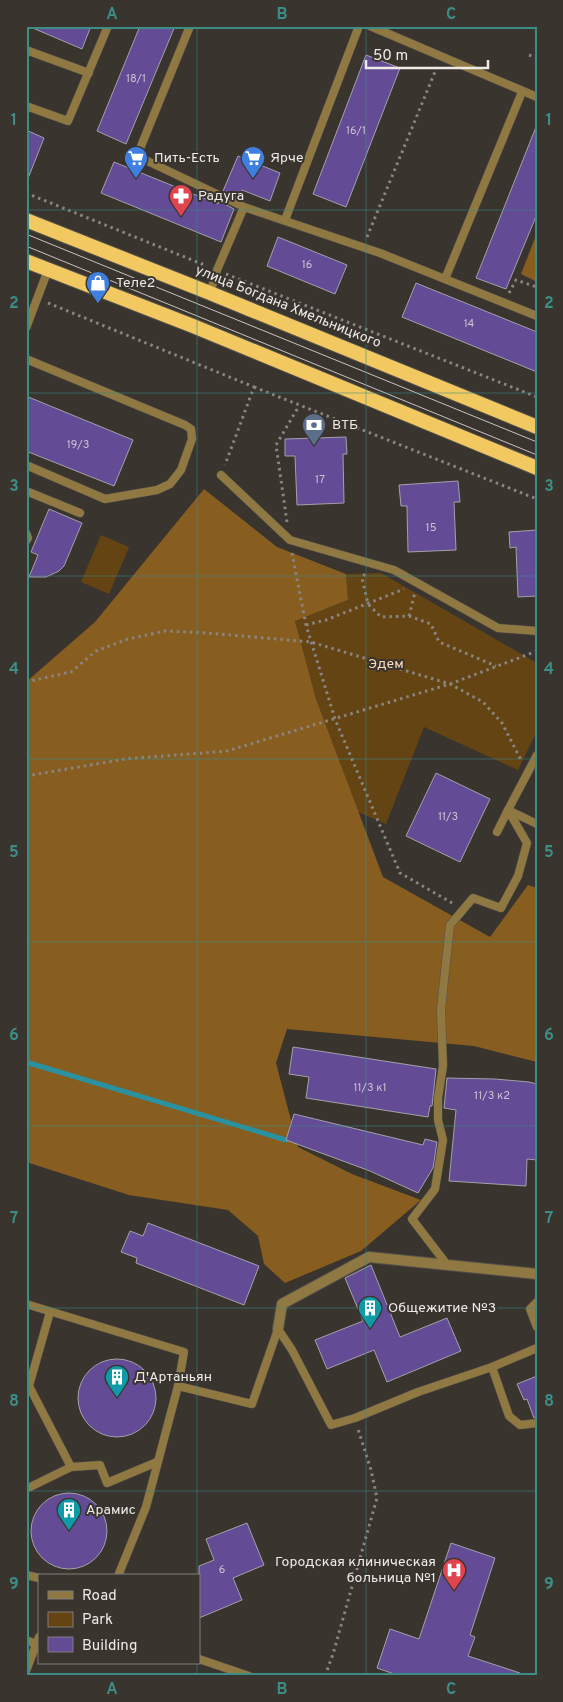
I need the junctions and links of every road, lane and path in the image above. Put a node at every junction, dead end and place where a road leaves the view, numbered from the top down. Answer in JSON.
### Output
{"nodes":[{"id":1,"x":108,"y":26,"type":"edge"},
{"id":2,"x":190,"y":26,"type":"edge"},
{"id":3,"x":359,"y":26,"type":"edge"},
{"id":4,"x":370,"y":26,"type":"edge"},
{"id":5,"x":26,"y":50,"type":"edge"},
{"id":6,"x":529,"y":55,"type":"dead end"},
{"id":7,"x":442,"y":57,"type":"junction"},
{"id":8,"x":537,"y":58,"type":"edge"},
{"id":9,"x":89,"y":72,"type":"junction"},
{"id":10,"x":522,"y":92,"type":"junction"},
{"id":11,"x":537,"y":97,"type":"edge"},
{"id":12,"x":26,"y":106,"type":"edge"},
{"id":13,"x":26,"y":193,"type":"edge"},
{"id":14,"x":244,"y":207,"type":"junction"},
{"id":15,"x":26,"y":220,"type":"edge"},
{"id":16,"x":285,"y":220,"type":"junction"},
{"id":17,"x":363,"y":247,"type":"junction"},
{"id":18,"x":26,"y":261,"type":"edge"},
{"id":19,"x":48,"y":270,"type":"junction"},
{"id":20,"x":217,"y":270,"type":"junction"},
{"id":21,"x":445,"y":279,"type":"junction"},
{"id":22,"x":537,"y":287,"type":"edge"},
{"id":23,"x":210,"y":293,"type":"junction"},
{"id":24,"x":37,"y":299,"type":"junction"},
{"id":25,"x":505,"y":303,"type":"junction"},
{"id":26,"x":537,"y":316,"type":"edge"},
{"id":27,"x":26,"y":328,"type":"edge"},
{"id":28,"x":26,"y":359,"type":"edge"},
{"id":29,"x":254,"y":387,"type":"junction"},
{"id":30,"x":537,"y":397,"type":"edge"},
{"id":31,"x":299,"y":406,"type":"junction"},
{"id":32,"x":537,"y":427,"type":"edge"},
{"id":33,"x":26,"y":465,"type":"edge"},
{"id":34,"x":537,"y":468,"type":"edge"},
{"id":35,"x":221,"y":475,"type":"joint"},
{"id":36,"x":26,"y":491,"type":"edge"},
{"id":37,"x":537,"y":499,"type":"edge"},
{"id":38,"x":80,"y":513,"type":"dead end"},
{"id":39,"x":26,"y":533,"type":"edge"},
{"id":40,"x":290,"y":540,"type":"junction"},
{"id":41,"x":26,"y":541,"type":"edge"},
{"id":42,"x":375,"y":565,"type":"junction"},
{"id":43,"x":417,"y":584,"type":"junction"},
{"id":44,"x":368,"y":604,"type":"junction"},
{"id":45,"x":409,"y":616,"type":"junction"},
{"id":46,"x":306,"y":625,"type":"junction"},
{"id":47,"x":537,"y":631,"type":"edge"},
{"id":48,"x":311,"y":642,"type":"junction"},
{"id":49,"x":537,"y":651,"type":"edge"},
{"id":50,"x":497,"y":667,"type":"junction"},
{"id":51,"x":26,"y":682,"type":"edge"},
{"id":52,"x":450,"y":684,"type":"junction"},
{"id":53,"x":335,"y":719,"type":"junction"},
{"id":54,"x":537,"y":755,"type":"edge"},
{"id":55,"x":528,"y":773,"type":"junction"},
{"id":56,"x":26,"y":776,"type":"edge"},
{"id":57,"x":508,"y":810,"type":"junction"},
{"id":58,"x":537,"y":824,"type":"edge"},
{"id":59,"x":498,"y":832,"type":"dead end"},
{"id":60,"x":464,"y":909,"type":"junction"},
{"id":61,"x":449,"y":1266,"type":"junction"},
{"id":62,"x":537,"y":1274,"type":"edge"},
{"id":63,"x":537,"y":1302,"type":"edge"},
{"id":64,"x":26,"y":1304,"type":"edge"},
{"id":65,"x":50,"y":1312,"type":"junction"},
{"id":66,"x":537,"y":1327,"type":"edge"},
{"id":67,"x":278,"y":1329,"type":"junction"},
{"id":68,"x":537,"y":1348,"type":"edge"},
{"id":69,"x":492,"y":1367,"type":"junction"},
{"id":70,"x":178,"y":1386,"type":"junction"},
{"id":71,"x":28,"y":1387,"type":"edge"},
{"id":72,"x":355,"y":1418,"type":"junction"},
{"id":73,"x":537,"y":1423,"type":"edge"},
{"id":74,"x":157,"y":1462,"type":"junction"},
{"id":75,"x":71,"y":1467,"type":"junction"},
{"id":76,"x":26,"y":1489,"type":"edge"},
{"id":77,"x":119,"y":1574,"type":"edge"},
{"id":78,"x":26,"y":1640,"type":"edge"},
{"id":79,"x":37,"y":1640,"type":"edge"},
{"id":80,"x":200,"y":1659,"type":"edge"},
{"id":81,"x":26,"y":1671,"type":"edge"},
{"id":82,"x":249,"y":1676,"type":"edge"},
{"id":83,"x":324,"y":1676,"type":"edge"}],
"edges":[{"from":1,"to":9,"type":"lane"},
{"from":2,"to":14,"type":"lane"},
{"from":3,"to":16,"type":"lane"},
{"from":4,"to":7,"type":"lane"},
{"from":5,"to":9,"type":"lane"},
{"from":6,"to":8,"type":"path"},
{"from":7,"to":10,"type":"lane"},
{"from":7,"to":17,"type":"path"},
{"from":9,"to":12,"type":"lane"},
{"from":10,"to":11,"type":"lane"},
{"from":10,"to":21,"type":"lane"},
{"from":13,"to":20,"type":"path"},
{"from":14,"to":16,"type":"lane"},
{"from":14,"to":20,"type":"lane"},
{"from":15,"to":23,"type":"highway","name":"улица Богдана Хмельницкого"},
{"from":16,"to":17,"type":"lane"},
{"from":17,"to":21,"type":"lane"},
{"from":18,"to":19,"type":"highway"},
{"from":19,"to":24,"type":"lane"},
{"from":19,"to":34,"type":"highway"},
{"from":20,"to":23,"type":"lane"},
{"from":20,"to":30,"type":"path"},
{"from":21,"to":25,"type":"lane"},
{"from":22,"to":25,"type":"path"},
{"from":23,"to":32,"type":"highway","name":"улица Богдана Хмельницкого"},
{"from":24,"to":27,"type":"lane"},
{"from":24,"to":29,"type":"path"},
{"from":25,"to":26,"type":"lane"},
{"from":28,"to":33,"type":"lane"},
{"from":29,"to":31,"type":"path"},
{"from":29,"to":35,"type":"path"},
{"from":31,"to":37,"type":"path"},
{"from":31,"to":40,"type":"path"},
{"from":35,"to":40,"type":"lane"},
{"from":36,"to":38,"type":"lane"},
{"from":39,"to":41,"type":"lane"},
{"from":40,"to":42,"type":"lane"},
{"from":40,"to":46,"type":"path"},
{"from":42,"to":43,"type":"lane"},
{"from":42,"to":44,"type":"path"},
{"from":43,"to":44,"type":"path"},
{"from":43,"to":45,"type":"path"},
{"from":43,"to":47,"type":"lane"},
{"from":44,"to":45,"type":"path"},
{"from":44,"to":46,"type":"path"},
{"from":45,"to":50,"type":"path"},
{"from":46,"to":48,"type":"path"},
{"from":48,"to":51,"type":"path"},
{"from":48,"to":52,"type":"path"},
{"from":48,"to":53,"type":"path"},
{"from":49,"to":50,"type":"path"},
{"from":50,"to":52,"type":"path"},
{"from":52,"to":53,"type":"path"},
{"from":52,"to":55,"type":"path"},
{"from":53,"to":56,"type":"path"},
{"from":53,"to":60,"type":"path"},
{"from":54,"to":55,"type":"lane"},
{"from":55,"to":57,"type":"lane"},
{"from":57,"to":58,"type":"lane"},
{"from":57,"to":59,"type":"lane"},
{"from":57,"to":60,"type":"lane"},
{"from":60,"to":61,"type":"lane"},
{"from":61,"to":62,"type":"street"},
{"from":61,"to":67,"type":"street"},
{"from":63,"to":66,"type":"lane"},
{"from":64,"to":65,"type":"lane"},
{"from":65,"to":70,"type":"lane"},
{"from":65,"to":71,"type":"lane"},
{"from":67,"to":70,"type":"lane"},
{"from":67,"to":72,"type":"lane"},
{"from":68,"to":69,"type":"lane"},
{"from":69,"to":72,"type":"lane"},
{"from":69,"to":73,"type":"lane"},
{"from":70,"to":74,"type":"lane"},
{"from":71,"to":75,"type":"lane"},
{"from":72,"to":83,"type":"path"},
{"from":74,"to":75,"type":"lane"},
{"from":74,"to":77,"type":"lane"},
{"from":75,"to":76,"type":"lane"},
{"from":78,"to":79,"type":"lane"},
{"from":79,"to":81,"type":"lane"},
{"from":80,"to":82,"type":"lane"}]}
